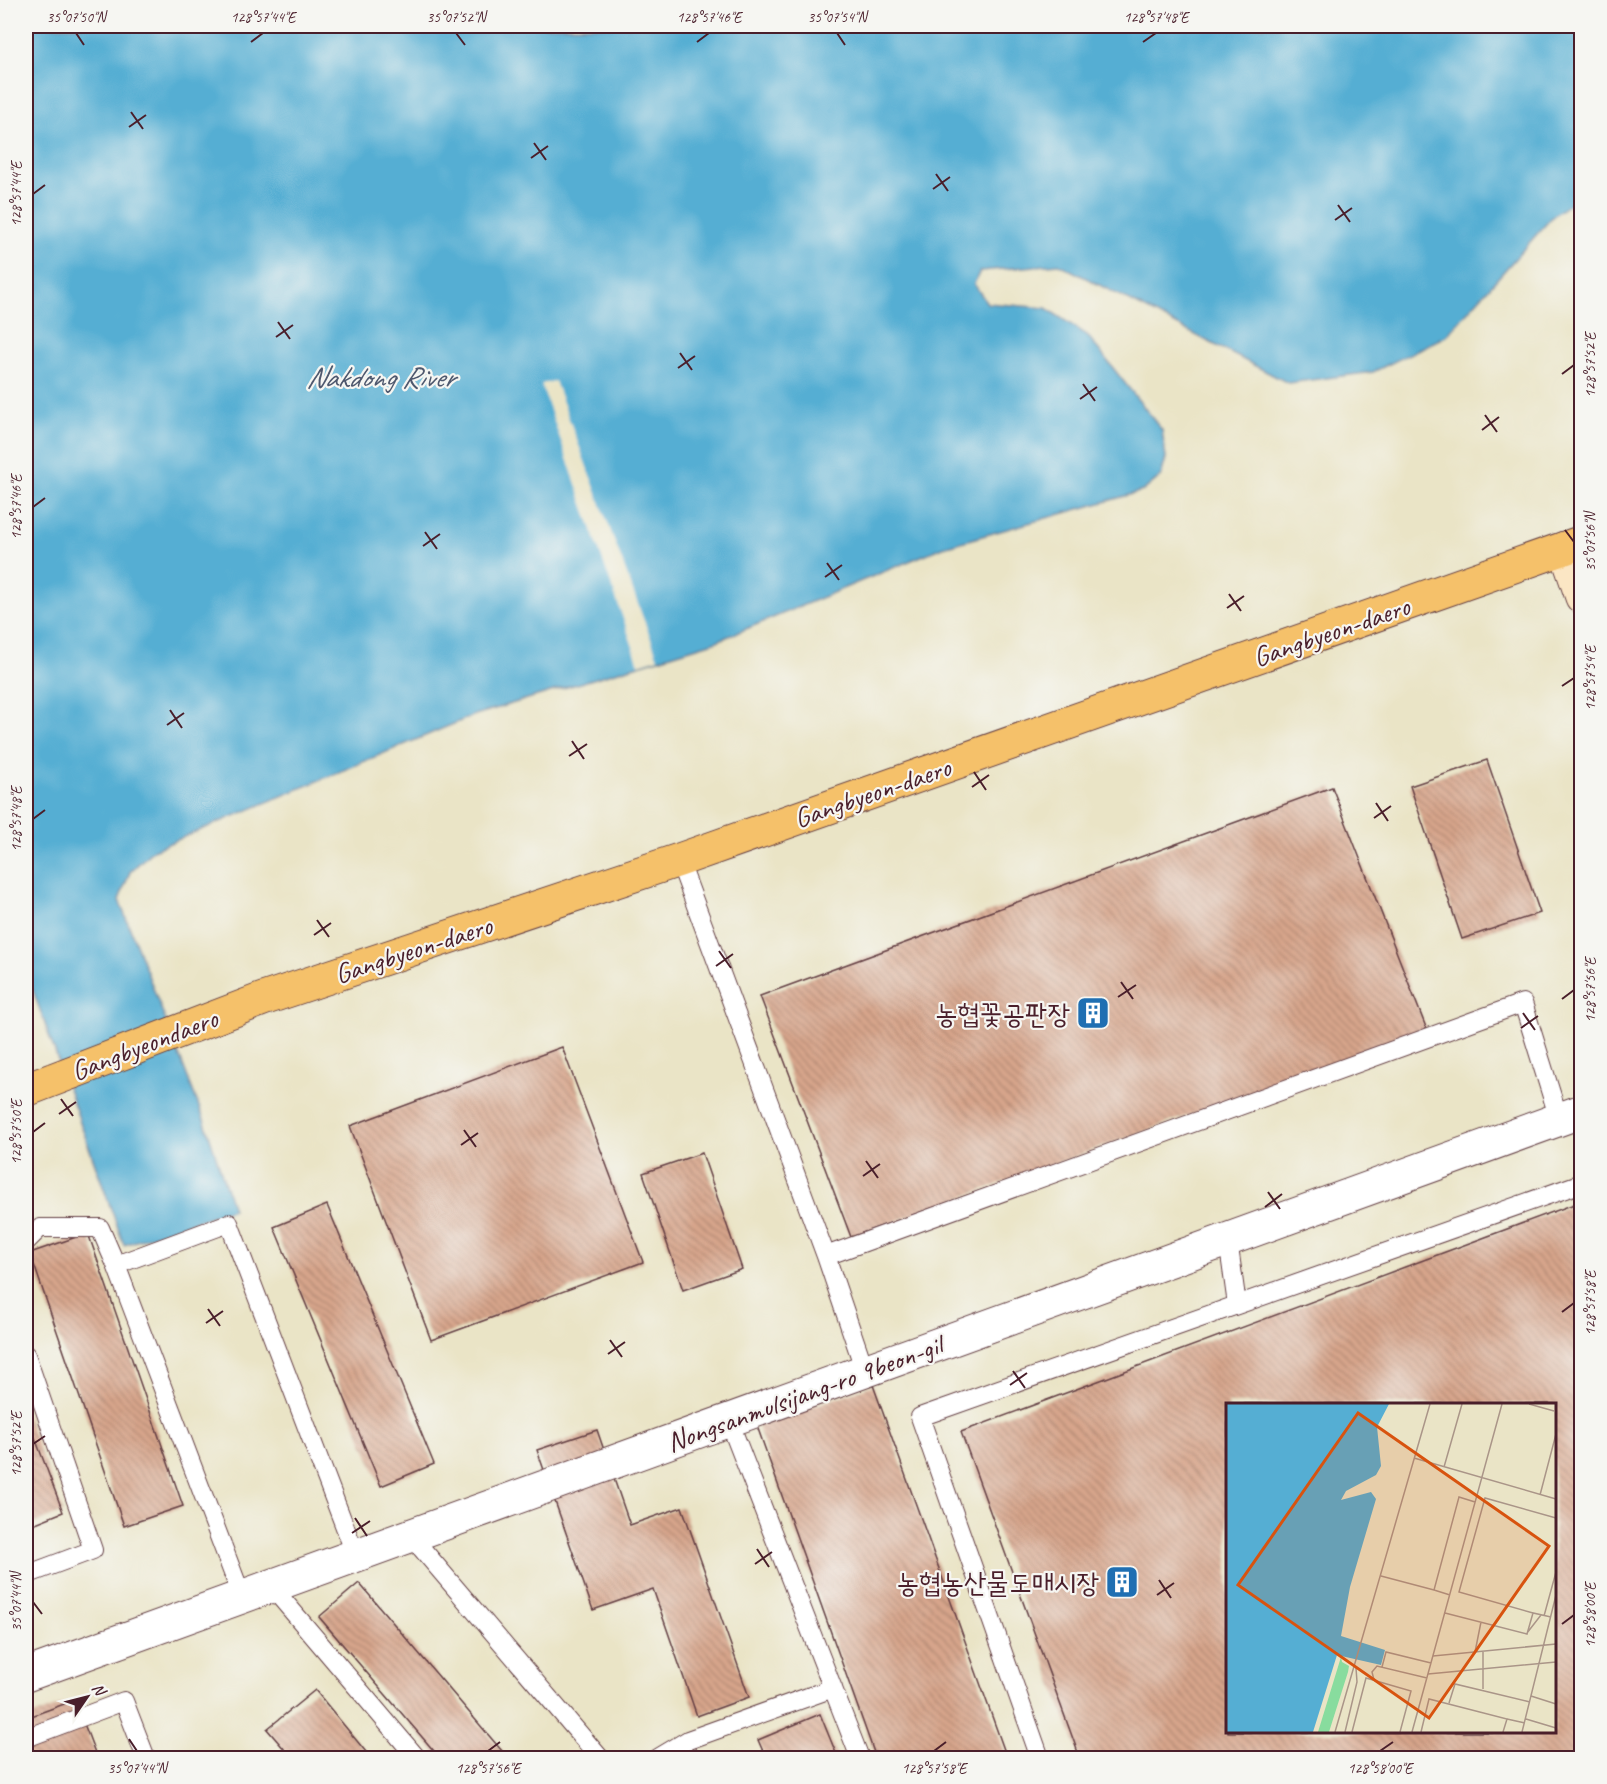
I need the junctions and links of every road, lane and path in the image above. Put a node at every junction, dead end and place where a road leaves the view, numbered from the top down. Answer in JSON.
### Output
{"nodes":[{"id":1,"x":1573,"y":545,"type":"edge"},
{"id":2,"x":1581,"y":597,"type":"edge"},
{"id":3,"x":679,"y":860,"type":"junction"},
{"id":4,"x":263,"y":999,"type":"joint"},
{"id":5,"x":26,"y":1090,"type":"edge"},
{"id":6,"x":1570,"y":1115,"type":"edge"},
{"id":7,"x":1581,"y":1183,"type":"edge"},
{"id":8,"x":1228,"y":1240,"type":"junction"},
{"id":9,"x":26,"y":1242,"type":"edge"},
{"id":10,"x":826,"y":1256,"type":"junction"},
{"id":11,"x":116,"y":1265,"type":"junction"},
{"id":12,"x":1237,"y":1305,"type":"junction"},
{"id":13,"x":26,"y":1355,"type":"edge"},
{"id":14,"x":865,"y":1371,"type":"junction"},
{"id":15,"x":729,"y":1420,"type":"junction"},
{"id":16,"x":411,"y":1536,"type":"junction"},
{"id":17,"x":356,"y":1556,"type":"junction"},
{"id":18,"x":26,"y":1575,"type":"edge"},
{"id":19,"x":257,"y":1592,"type":"junction"},
{"id":20,"x":26,"y":1675,"type":"edge"},
{"id":21,"x":833,"y":1688,"type":"junction"},
{"id":22,"x":26,"y":1738,"type":"edge"},
{"id":23,"x":147,"y":1758,"type":"edge"},
{"id":24,"x":417,"y":1758,"type":"edge"},
{"id":25,"x":600,"y":1758,"type":"edge"},
{"id":26,"x":658,"y":1758,"type":"edge"},
{"id":27,"x":860,"y":1758,"type":"edge"},
{"id":28,"x":1040,"y":1758,"type":"edge"}],
"edges":[{"from":1,"to":2,"type":"street"},
{"from":1,"to":3,"type":"main road","name":"Gangbyeon-daero"},
{"from":3,"to":4,"type":"main road","name":"Gangbyeon-daero"},
{"from":3,"to":10,"type":"lane"},
{"from":4,"to":5,"type":"main road","name":"Gangbyeondaero"},
{"from":6,"to":8,"type":"street","name":"Nongsanmulsijang-ro 9beon-gil"},
{"from":6,"to":10,"type":"lane"},
{"from":7,"to":12,"type":"lane"},
{"from":8,"to":12,"type":"lane"},
{"from":8,"to":14,"type":"street","name":"Nongsanmulsijang-ro 9beon-gil"},
{"from":9,"to":11,"type":"lane"},
{"from":10,"to":14,"type":"lane"},
{"from":11,"to":17,"type":"lane"},
{"from":11,"to":19,"type":"lane"},
{"from":12,"to":28,"type":"lane"},
{"from":13,"to":18,"type":"lane"},
{"from":14,"to":15,"type":"street","name":"Nongsanmulsijang-ro 9beon-gil"},
{"from":15,"to":16,"type":"street","name":"Nongsanmulsijang-ro 9beon-gil"},
{"from":15,"to":21,"type":"lane"},
{"from":16,"to":17,"type":"street","name":"Nongsanmulsijang-ro 9beon-gil"},
{"from":16,"to":25,"type":"lane"},
{"from":17,"to":19,"type":"street","name":"Nongsanmulsijang-ro 9beon-gil"},
{"from":19,"to":20,"type":"street","name":"Nongsanmulsijang-ro 9beon-gil"},
{"from":19,"to":24,"type":"lane"},
{"from":21,"to":26,"type":"lane"},
{"from":21,"to":27,"type":"lane"},
{"from":22,"to":23,"type":"lane"}]}
